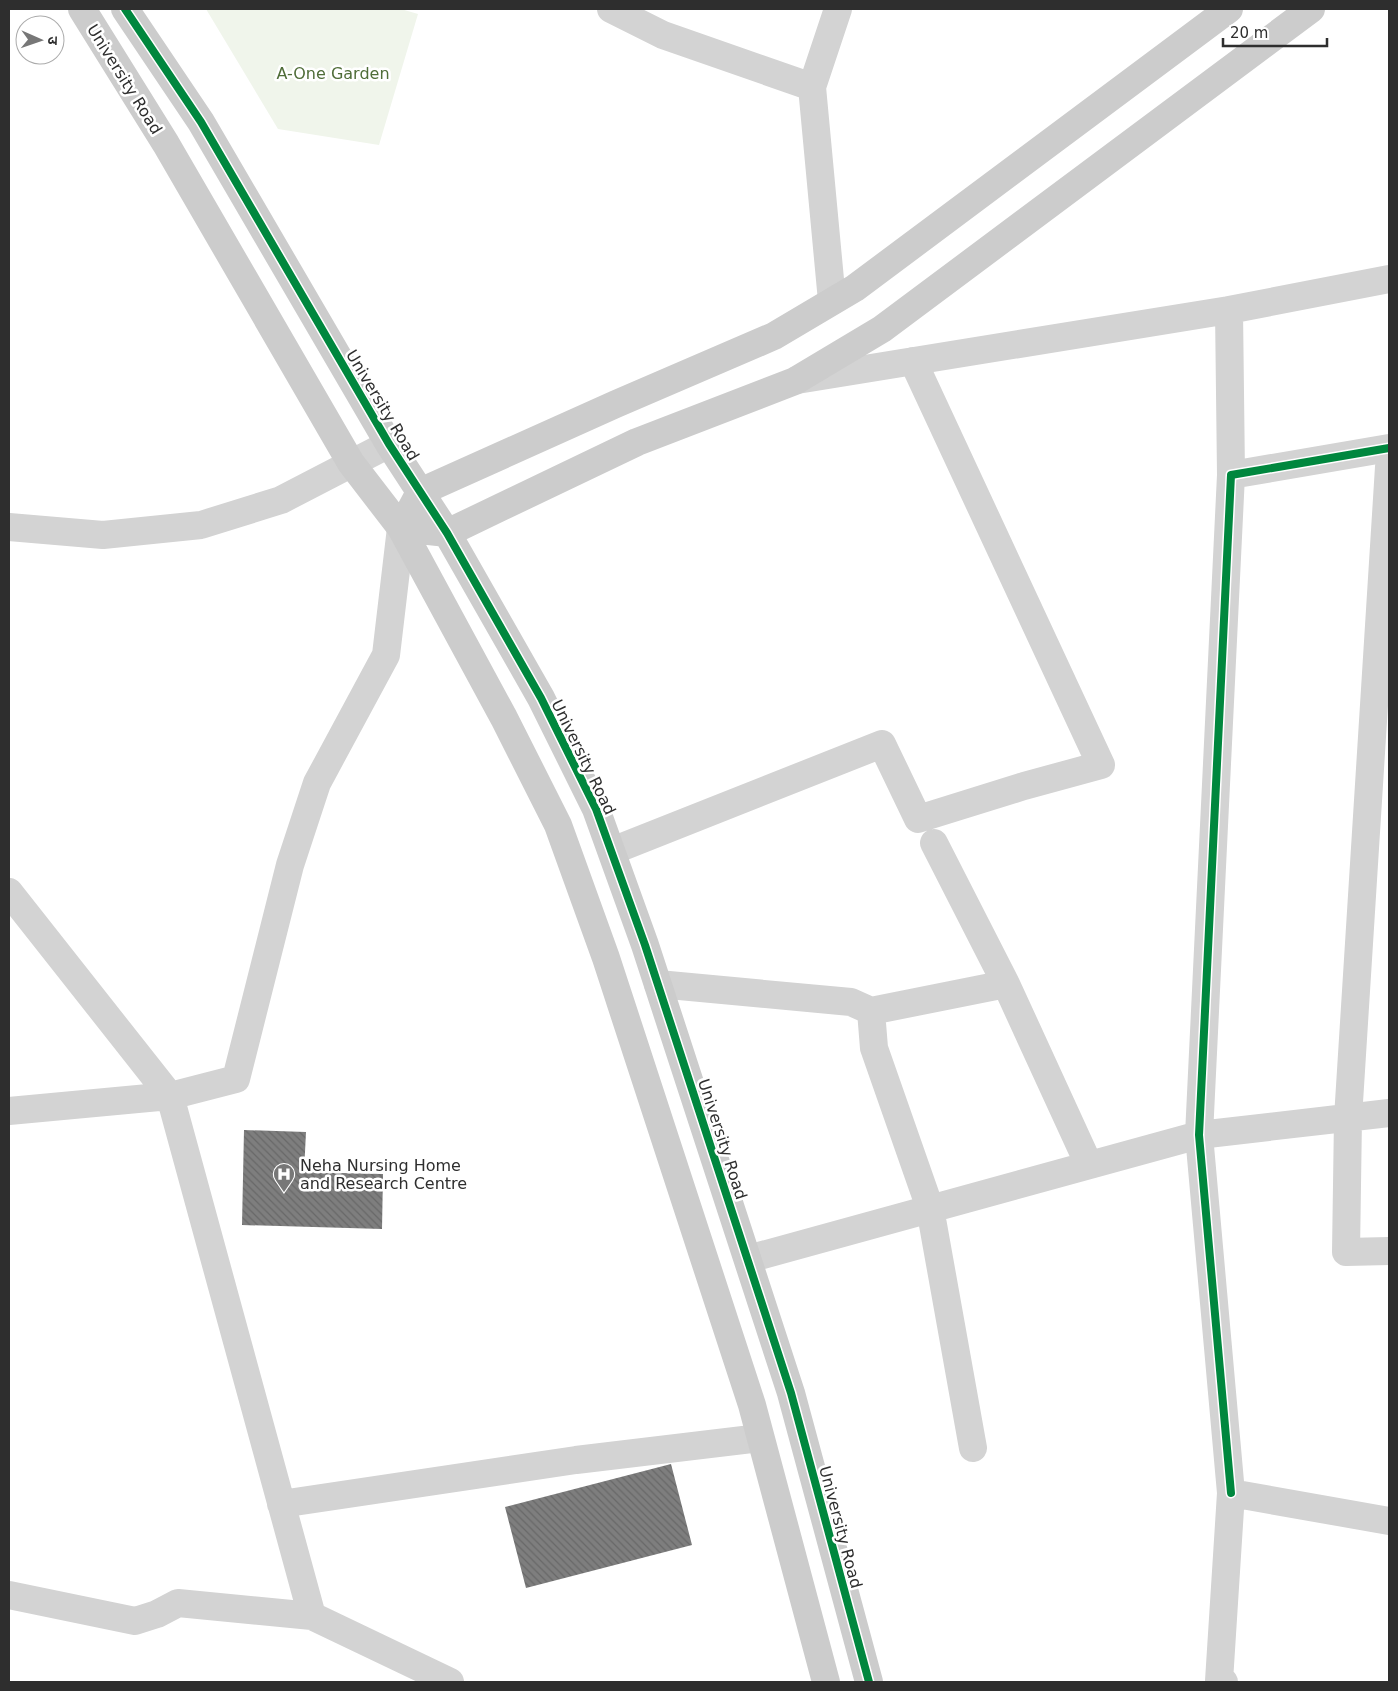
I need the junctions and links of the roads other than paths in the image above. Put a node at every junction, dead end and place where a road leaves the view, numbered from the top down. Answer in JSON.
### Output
{"nodes":[{"id":1,"x":82,"y":9,"type":"edge"},
{"id":2,"x":125,"y":9,"type":"edge"},
{"id":3,"x":611,"y":9,"type":"edge"},
{"id":4,"x":838,"y":9,"type":"edge"},
{"id":5,"x":1229,"y":9,"type":"edge"},
{"id":6,"x":1311,"y":9,"type":"edge"},
{"id":7,"x":812,"y":87,"type":"junction"},
{"id":8,"x":1389,"y":279,"type":"edge"},
{"id":9,"x":832,"y":301,"type":"junction"},
{"id":10,"x":1230,"y":310,"type":"junction"},
{"id":11,"x":913,"y":361,"type":"junction"},
{"id":12,"x":795,"y":381,"type":"junction"},
{"id":13,"x":389,"y":444,"type":"junction"},
{"id":14,"x":1389,"y":448,"type":"edge"},
{"id":15,"x":352,"y":463,"type":"junction"},
{"id":16,"x":1389,"y":467,"type":"edge"},
{"id":17,"x":1231,"y":474,"type":"junction"},
{"id":18,"x":420,"y":492,"type":"junction"},
{"id":19,"x":9,"y":527,"type":"edge"},
{"id":20,"x":401,"y":528,"type":"junction"},
{"id":21,"x":447,"y":533,"type":"junction"},
{"id":22,"x":934,"y":844,"type":"dead end"},
{"id":23,"x":612,"y":851,"type":"junction"},
{"id":24,"x":9,"y":892,"type":"edge"},
{"id":25,"x":658,"y":984,"type":"junction"},
{"id":26,"x":1006,"y":984,"type":"junction"},
{"id":27,"x":870,"y":1011,"type":"junction"},
{"id":28,"x":170,"y":1096,"type":"junction"},
{"id":29,"x":9,"y":1111,"type":"edge"},
{"id":30,"x":1389,"y":1113,"type":"edge"},
{"id":31,"x":1348,"y":1118,"type":"junction"},
{"id":32,"x":1199,"y":1135,"type":"junction"},
{"id":33,"x":1089,"y":1165,"type":"junction"},
{"id":34,"x":930,"y":1208,"type":"junction"},
{"id":35,"x":1389,"y":1251,"type":"edge"},
{"id":36,"x":748,"y":1259,"type":"junction"},
{"id":37,"x":760,"y":1438,"type":"junction"},
{"id":38,"x":973,"y":1448,"type":"dead end"},
{"id":39,"x":1231,"y":1493,"type":"junction"},
{"id":40,"x":281,"y":1504,"type":"junction"},
{"id":41,"x":1389,"y":1521,"type":"edge"},
{"id":42,"x":9,"y":1595,"type":"edge"},
{"id":43,"x":312,"y":1616,"type":"junction"},
{"id":44,"x":450,"y":1682,"type":"edge"},
{"id":45,"x":826,"y":1682,"type":"edge"},
{"id":46,"x":869,"y":1682,"type":"edge"},
{"id":47,"x":1221,"y":1682,"type":"edge"}],
"edges":[{"from":1,"to":15,"type":"street","name":"University Road"},
{"from":2,"to":13,"type":"street","name":"University Road"},
{"from":3,"to":7,"type":"street"},
{"from":4,"to":7,"type":"street"},
{"from":5,"to":9,"type":"street"},
{"from":6,"to":12,"type":"street"},
{"from":7,"to":9,"type":"street"},
{"from":8,"to":10,"type":"street"},
{"from":9,"to":18,"type":"street"},
{"from":10,"to":11,"type":"street"},
{"from":10,"to":17,"type":"street"},
{"from":11,"to":12,"type":"street"},
{"from":11,"to":23,"type":"street"},
{"from":12,"to":21,"type":"street"},
{"from":13,"to":15,"type":"street"},
{"from":13,"to":18,"type":"street","name":"University Road"},
{"from":14,"to":17,"type":"street"},
{"from":15,"to":19,"type":"street"},
{"from":15,"to":20,"type":"street","name":"University Road"},
{"from":16,"to":31,"type":"street"},
{"from":17,"to":32,"type":"street"},
{"from":18,"to":20,"type":"street"},
{"from":18,"to":21,"type":"street","name":"University Road"},
{"from":20,"to":21,"type":"street"},
{"from":20,"to":28,"type":"street"},
{"from":20,"to":37,"type":"street","name":"University Road"},
{"from":21,"to":23,"type":"street","name":"University Road"},
{"from":22,"to":26,"type":"street"},
{"from":23,"to":25,"type":"street","name":"University Road"},
{"from":24,"to":28,"type":"street"},
{"from":25,"to":27,"type":"street"},
{"from":25,"to":36,"type":"street","name":"University Road"},
{"from":26,"to":27,"type":"street"},
{"from":26,"to":33,"type":"street"},
{"from":27,"to":34,"type":"street"},
{"from":28,"to":29,"type":"street"},
{"from":28,"to":40,"type":"street"},
{"from":30,"to":31,"type":"street"},
{"from":31,"to":32,"type":"street"},
{"from":31,"to":35,"type":"street"},
{"from":32,"to":33,"type":"street"},
{"from":32,"to":39,"type":"street"},
{"from":33,"to":34,"type":"street"},
{"from":34,"to":36,"type":"street"},
{"from":34,"to":38,"type":"street"},
{"from":36,"to":46,"type":"street","name":"University Road"},
{"from":37,"to":40,"type":"street"},
{"from":37,"to":45,"type":"street","name":"University Road"},
{"from":39,"to":41,"type":"street"},
{"from":39,"to":47,"type":"street"},
{"from":40,"to":43,"type":"street"},
{"from":42,"to":43,"type":"street"},
{"from":43,"to":44,"type":"street"}]}
